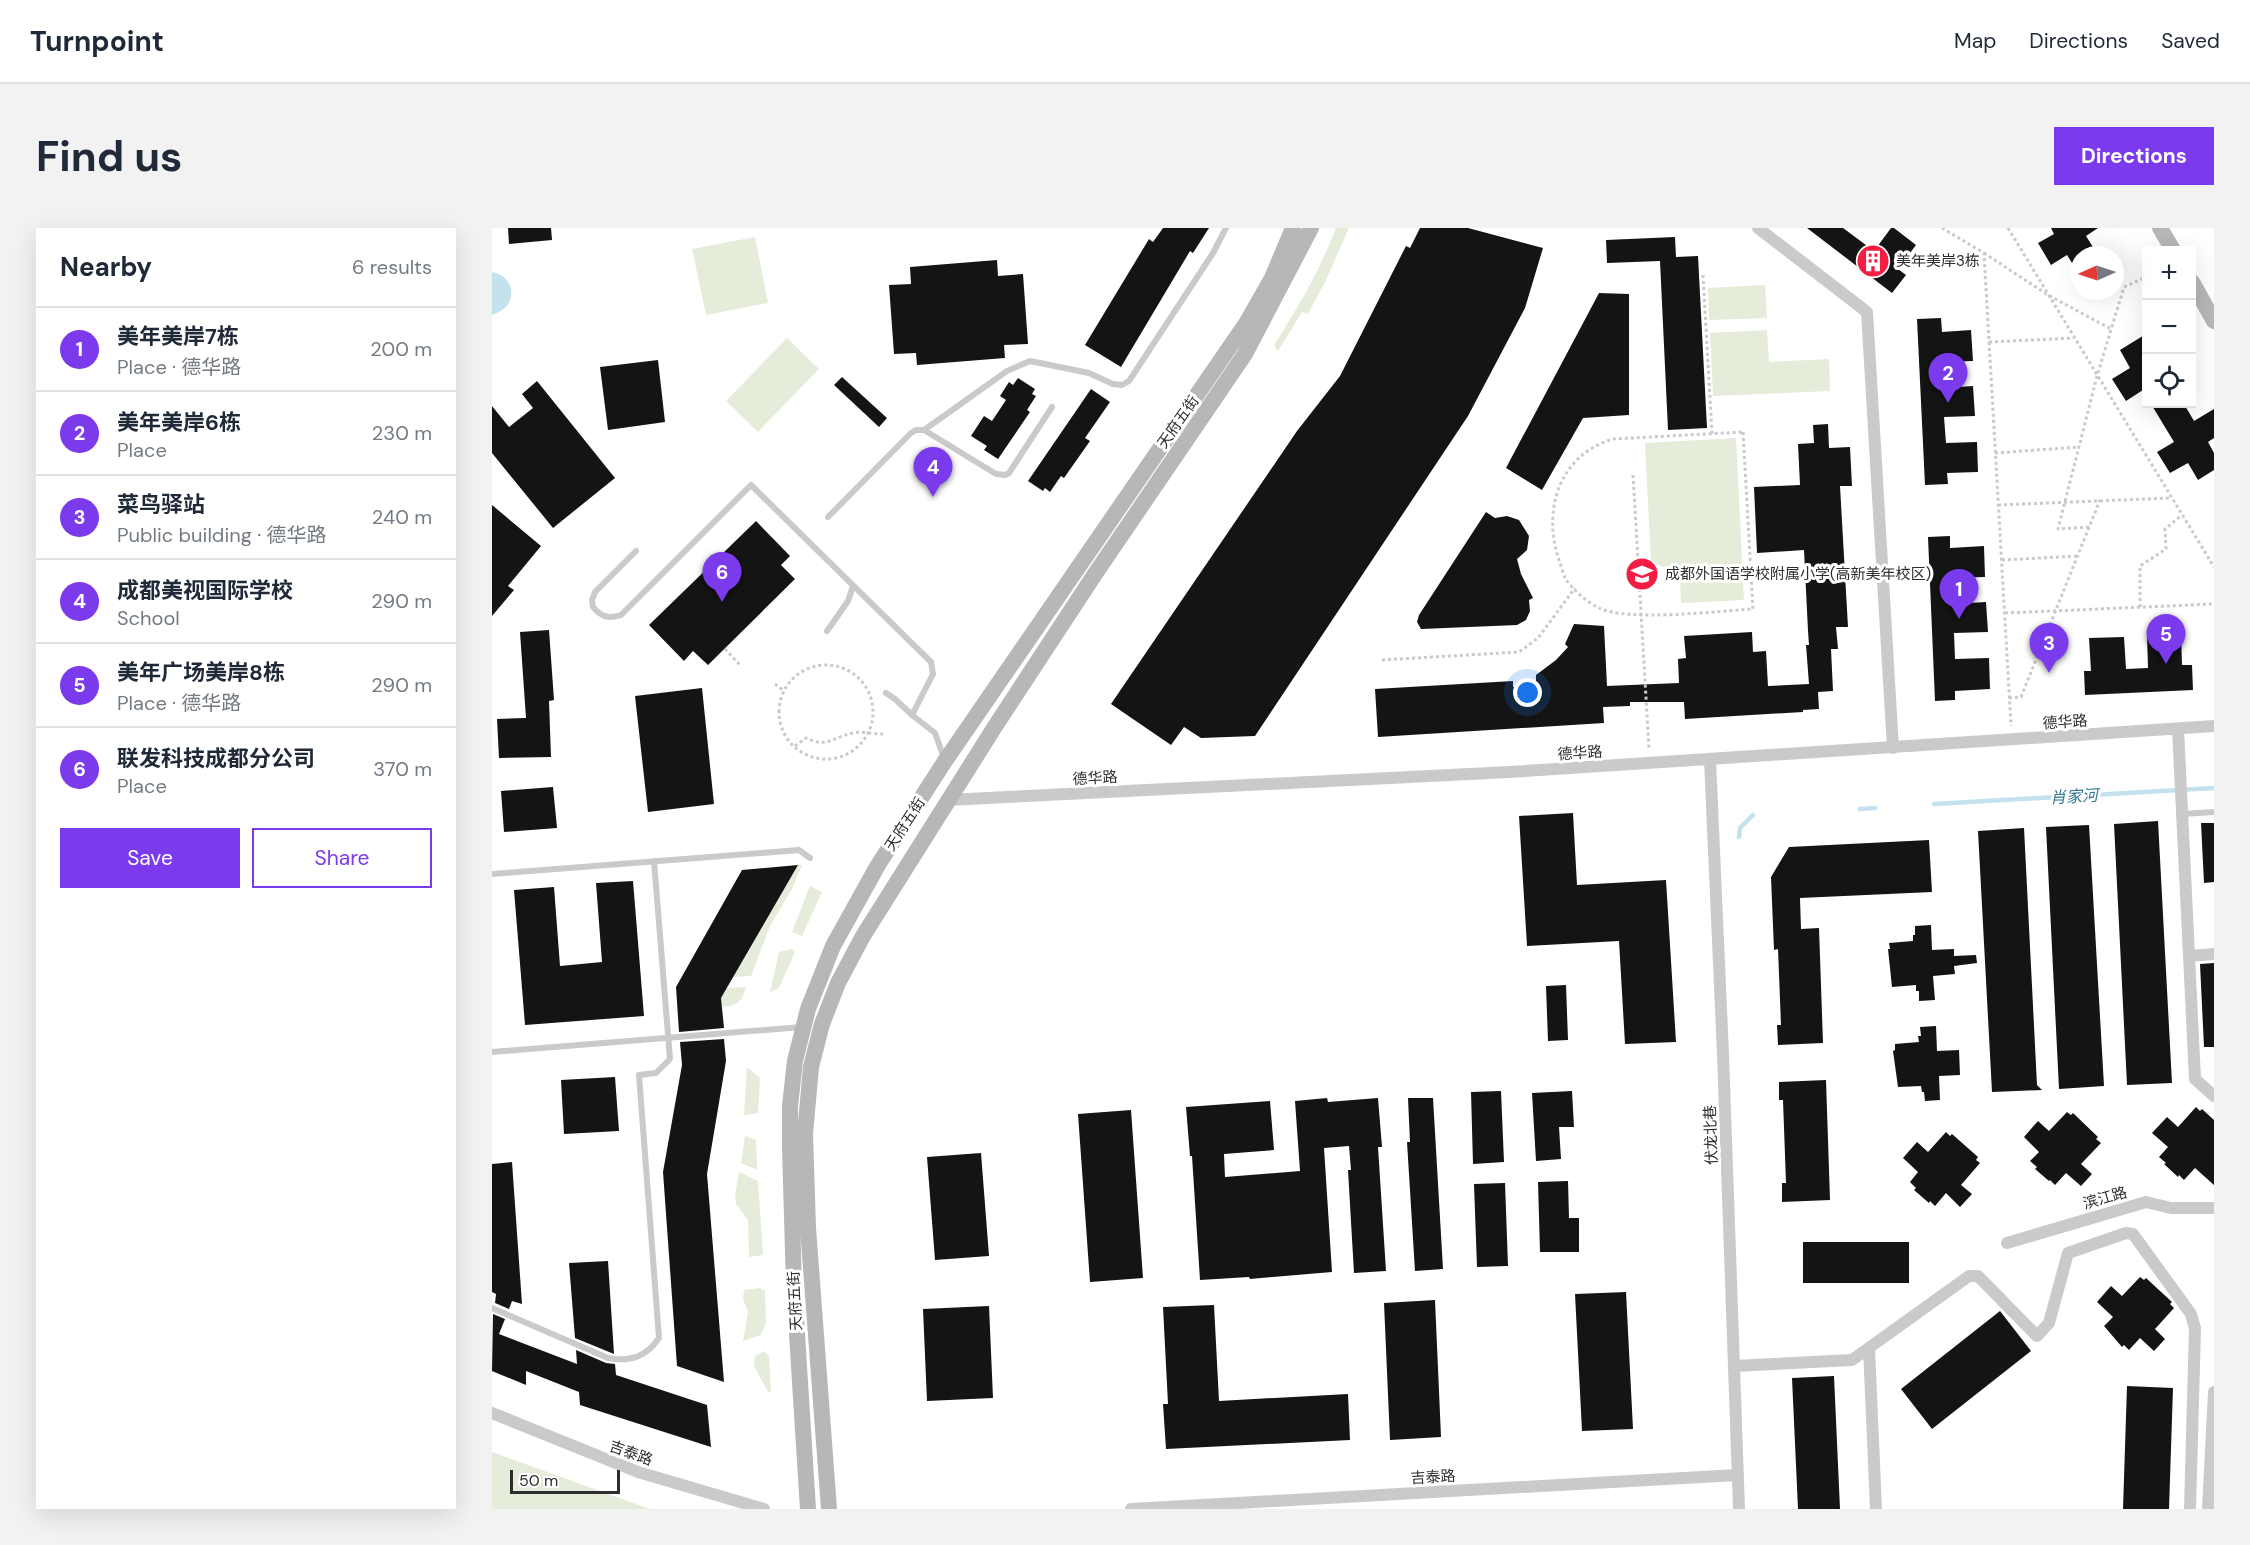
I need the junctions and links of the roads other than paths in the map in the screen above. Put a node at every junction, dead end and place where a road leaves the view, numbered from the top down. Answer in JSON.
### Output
{"nodes":[{"id":1,"x":1226,"y":228,"type":"edge"},
{"id":2,"x":1293,"y":228,"type":"edge"},
{"id":3,"x":1311,"y":228,"type":"edge"},
{"id":4,"x":1758,"y":228,"type":"edge"},
{"id":5,"x":2160,"y":228,"type":"edge"},
{"id":6,"x":2171,"y":246,"type":"edge"},
{"id":7,"x":2196,"y":289,"type":"edge"},
{"id":8,"x":2214,"y":321,"type":"edge"},
{"id":9,"x":1052,"y":408,"type":"dead end"},
{"id":10,"x":924,"y":430,"type":"junction"},
{"id":11,"x":828,"y":517,"type":"dead end"},
{"id":12,"x":636,"y":551,"type":"dead end"},
{"id":13,"x":853,"y":586,"type":"junction"},
{"id":14,"x":827,"y":631,"type":"dead end"},
{"id":15,"x":886,"y":693,"type":"dead end"},
{"id":16,"x":912,"y":715,"type":"junction"},
{"id":17,"x":2214,"y":726,"type":"edge"},
{"id":18,"x":2178,"y":729,"type":"junction"},
{"id":19,"x":1893,"y":748,"type":"junction"},
{"id":20,"x":945,"y":760,"type":"junction"},
{"id":21,"x":1710,"y":760,"type":"junction"},
{"id":22,"x":947,"y":800,"type":"junction"},
{"id":23,"x":2214,"y":812,"type":"edge"},
{"id":24,"x":2182,"y":814,"type":"junction"},
{"id":25,"x":810,"y":858,"type":"dead end"},
{"id":26,"x":654,"y":861,"type":"junction"},
{"id":27,"x":492,"y":874,"type":"edge"},
{"id":28,"x":2214,"y":954,"type":"edge"},
{"id":29,"x":2189,"y":956,"type":"junction"},
{"id":30,"x":803,"y":1027,"type":"junction"},
{"id":31,"x":667,"y":1037,"type":"junction"},
{"id":32,"x":492,"y":1052,"type":"edge"},
{"id":33,"x":2214,"y":1096,"type":"edge"},
{"id":34,"x":2214,"y":1208,"type":"edge"},
{"id":35,"x":2007,"y":1243,"type":"dead end"},
{"id":36,"x":492,"y":1308,"type":"edge"},
{"id":37,"x":1869,"y":1348,"type":"junction"},
{"id":38,"x":1852,"y":1360,"type":"junction"},
{"id":39,"x":1734,"y":1365,"type":"junction"},
{"id":40,"x":1870,"y":1370,"type":"junction"},
{"id":41,"x":2214,"y":1392,"type":"edge"},
{"id":42,"x":492,"y":1413,"type":"edge"},
{"id":43,"x":1737,"y":1475,"type":"junction"},
{"id":44,"x":1249,"y":1506,"type":"edge"},
{"id":45,"x":764,"y":1509,"type":"edge"},
{"id":46,"x":808,"y":1509,"type":"edge"},
{"id":47,"x":829,"y":1509,"type":"edge"},
{"id":48,"x":1131,"y":1509,"type":"edge"},
{"id":49,"x":1739,"y":1509,"type":"edge"},
{"id":50,"x":1876,"y":1509,"type":"edge"},
{"id":51,"x":2190,"y":1509,"type":"edge"},
{"id":52,"x":2208,"y":1509,"type":"edge"}],
"edges":[{"from":1,"to":10,"type":"lane"},
{"from":2,"to":20,"type":"street","name":"天府五街"},
{"from":3,"to":22,"type":"street","name":"天府五街"},
{"from":4,"to":19,"type":"street"},
{"from":5,"to":6,"type":"street"},
{"from":7,"to":8,"type":"street"},
{"from":9,"to":10,"type":"lane"},
{"from":10,"to":11,"type":"lane"},
{"from":12,"to":13,"type":"lane"},
{"from":13,"to":14,"type":"lane"},
{"from":13,"to":16,"type":"lane"},
{"from":15,"to":16,"type":"lane"},
{"from":16,"to":20,"type":"lane"},
{"from":17,"to":18,"type":"street","name":"德华路"},
{"from":18,"to":19,"type":"street","name":"德华路"},
{"from":18,"to":24,"type":"street"},
{"from":19,"to":21,"type":"street","name":"德华路"},
{"from":20,"to":30,"type":"street","name":"天府五街"},
{"from":21,"to":22,"type":"street","name":"德华路"},
{"from":21,"to":39,"type":"street","name":"伏龙北巷"},
{"from":22,"to":47,"type":"street","name":"天府五街"},
{"from":23,"to":24,"type":"lane"},
{"from":24,"to":29,"type":"street"},
{"from":25,"to":26,"type":"lane"},
{"from":26,"to":27,"type":"lane"},
{"from":26,"to":31,"type":"lane"},
{"from":28,"to":29,"type":"street"},
{"from":29,"to":33,"type":"street"},
{"from":30,"to":31,"type":"lane"},
{"from":30,"to":46,"type":"street","name":"天府五街"},
{"from":31,"to":32,"type":"lane"},
{"from":31,"to":36,"type":"lane"},
{"from":34,"to":35,"type":"street","name":"滨江路"},
{"from":37,"to":38,"type":"street"},
{"from":37,"to":40,"type":"street"},
{"from":37,"to":51,"type":"street"},
{"from":38,"to":39,"type":"street"},
{"from":38,"to":40,"type":"street"},
{"from":39,"to":43,"type":"street","name":"伏龙北巷"},
{"from":40,"to":50,"type":"street"},
{"from":41,"to":52,"type":"street"},
{"from":42,"to":45,"type":"street","name":"吉泰路"},
{"from":43,"to":44,"type":"street","name":"吉泰路"},
{"from":43,"to":49,"type":"street","name":"伏龙北巷"},
{"from":44,"to":48,"type":"street","name":"吉泰路"}]}
